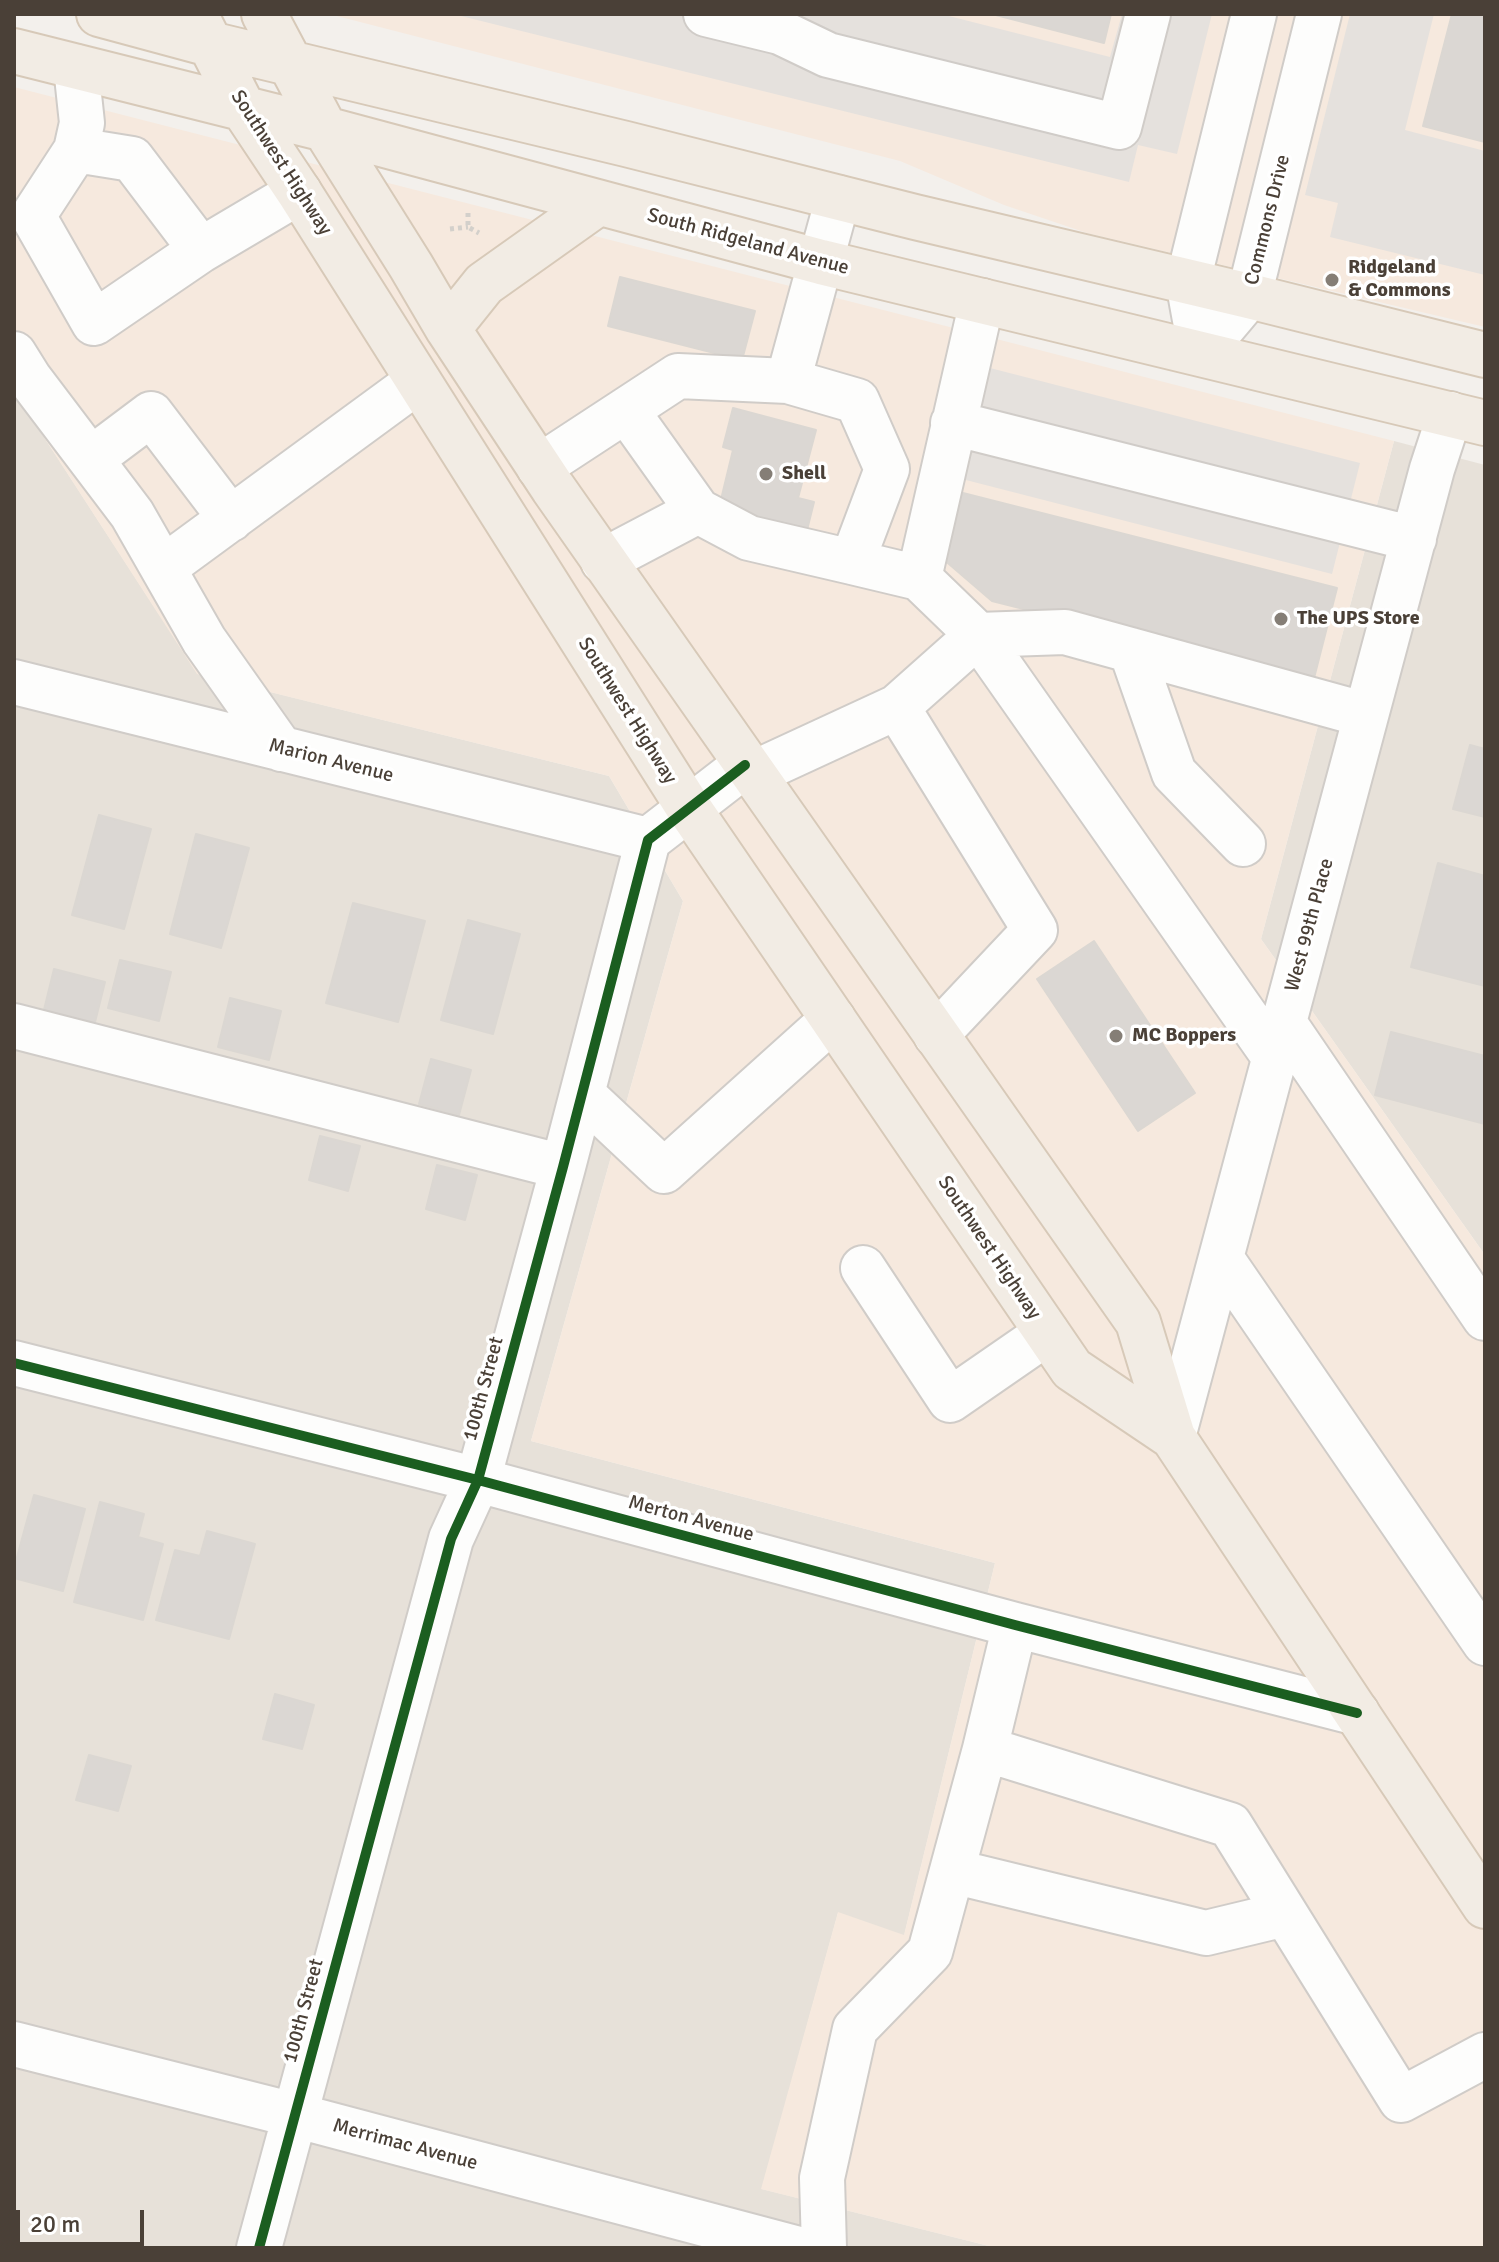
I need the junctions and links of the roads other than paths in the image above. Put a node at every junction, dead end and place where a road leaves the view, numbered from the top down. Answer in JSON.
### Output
{"nodes":[{"id":1,"x":99,"y":14,"type":"edge"},
{"id":2,"x":264,"y":14,"type":"edge"},
{"id":3,"x":706,"y":14,"type":"edge"},
{"id":4,"x":1148,"y":14,"type":"edge"},
{"id":5,"x":1254,"y":14,"type":"edge"},
{"id":6,"x":1319,"y":14,"type":"edge"},
{"id":7,"x":203,"y":29,"type":"edge"},
{"id":8,"x":14,"y":51,"type":"edge"},
{"id":9,"x":289,"y":63,"type":"junction"},
{"id":10,"x":76,"y":67,"type":"junction"},
{"id":11,"x":243,"y":108,"type":"junction"},
{"id":12,"x":325,"y":129,"type":"junction"},
{"id":13,"x":76,"y":150,"type":"junction"},
{"id":14,"x":299,"y":192,"type":"junction"},
{"id":15,"x":838,"y":198,"type":"junction"},
{"id":16,"x":598,"y":203,"type":"junction"},
{"id":17,"x":201,"y":250,"type":"junction"},
{"id":18,"x":821,"y":262,"type":"junction"},
{"id":19,"x":1188,"y":281,"type":"junction"},
{"id":20,"x":1249,"y":296,"type":"junction"},
{"id":21,"x":982,"y":301,"type":"junction"},
{"id":22,"x":448,"y":329,"type":"junction"},
{"id":23,"x":1201,"y":353,"type":"junction"},
{"id":24,"x":14,"y":354,"type":"edge"},
{"id":25,"x":1485,"y":355,"type":"edge"},
{"id":26,"x":418,"y":381,"type":"junction"},
{"id":27,"x":788,"y":381,"type":"junction"},
{"id":28,"x":626,"y":410,"type":"junction"},
{"id":29,"x":1467,"y":418,"type":"edge"},
{"id":30,"x":953,"y":423,"type":"junction"},
{"id":31,"x":91,"y":459,"type":"junction"},
{"id":32,"x":539,"y":467,"type":"junction"},
{"id":33,"x":698,"y":511,"type":"junction"},
{"id":34,"x":231,"y":519,"type":"junction"},
{"id":35,"x":1414,"y":539,"type":"junction"},
{"id":36,"x":603,"y":561,"type":"junction"},
{"id":37,"x":852,"y":562,"type":"junction"},
{"id":38,"x":163,"y":568,"type":"junction"},
{"id":39,"x":919,"y":578,"type":"junction"},
{"id":40,"x":978,"y":635,"type":"junction"},
{"id":41,"x":1131,"y":650,"type":"junction"},
{"id":42,"x":14,"y":682,"type":"edge"},
{"id":43,"x":897,"y":707,"type":"junction"},
{"id":44,"x":1366,"y":715,"type":"junction"},
{"id":45,"x":281,"y":749,"type":"junction"},
{"id":46,"x":748,"y":770,"type":"junction"},
{"id":47,"x":688,"y":807,"type":"junction"},
{"id":48,"x":648,"y":840,"type":"junction"},
{"id":49,"x":1243,"y":844,"type":"dead end"},
{"id":50,"x":833,"y":1019,"type":"junction"},
{"id":51,"x":14,"y":1026,"type":"edge"},
{"id":52,"x":936,"y":1035,"type":"junction"},
{"id":53,"x":1279,"y":1040,"type":"junction"},
{"id":54,"x":582,"y":1094,"type":"junction"},
{"id":55,"x":563,"y":1167,"type":"junction"},
{"id":56,"x":1221,"y":1258,"type":"junction"},
{"id":57,"x":863,"y":1268,"type":"dead end"},
{"id":58,"x":1485,"y":1318,"type":"edge"},
{"id":59,"x":1047,"y":1333,"type":"junction"},
{"id":60,"x":14,"y":1363,"type":"edge"},
{"id":61,"x":1173,"y":1437,"type":"junction"},
{"id":62,"x":478,"y":1480,"type":"junction"},
{"id":63,"x":1015,"y":1625,"type":"junction"},
{"id":64,"x":1485,"y":1643,"type":"edge"},
{"id":65,"x":1357,"y":1713,"type":"junction"},
{"id":66,"x":985,"y":1749,"type":"junction"},
{"id":67,"x":952,"y":1871,"type":"junction"},
{"id":68,"x":1485,"y":1906,"type":"edge"},
{"id":69,"x":1285,"y":1914,"type":"junction"},
{"id":70,"x":14,"y":2044,"type":"edge"},
{"id":71,"x":1485,"y":2055,"type":"edge"},
{"id":72,"x":294,"y":2115,"type":"junction"},
{"id":73,"x":259,"y":2248,"type":"edge"},
{"id":74,"x":795,"y":2248,"type":"edge"},
{"id":75,"x":824,"y":2248,"type":"edge"}],
"edges":[{"from":1,"to":7,"type":"main road"},
{"from":2,"to":9,"type":"main road","name":"Southwest Highway"},
{"from":3,"to":4,"type":"street"},
{"from":5,"to":19,"type":"street"},
{"from":6,"to":20,"type":"street","name":"Commons Drive"},
{"from":7,"to":9,"type":"main road"},
{"from":7,"to":11,"type":"main road","name":"Southwest Highway"},
{"from":8,"to":10,"type":"main road","name":"South Ridgeland Avenue"},
{"from":9,"to":12,"type":"main road","name":"Southwest Highway"},
{"from":9,"to":15,"type":"main road"},
{"from":10,"to":11,"type":"main road","name":"South Ridgeland Avenue"},
{"from":10,"to":13,"type":"street"},
{"from":11,"to":12,"type":"main road","name":"South Ridgeland Avenue"},
{"from":11,"to":14,"type":"main road","name":"Southwest Highway"},
{"from":12,"to":16,"type":"main road","name":"South Ridgeland Avenue"},
{"from":12,"to":22,"type":"main road","name":"Southwest Highway"},
{"from":13,"to":17,"type":"street"},
{"from":13,"to":17,"type":"street"},
{"from":14,"to":17,"type":"street"},
{"from":14,"to":26,"type":"main road","name":"Southwest Highway"},
{"from":15,"to":18,"type":"street"},
{"from":15,"to":19,"type":"main road"},
{"from":16,"to":18,"type":"main road","name":"South Ridgeland Avenue"},
{"from":16,"to":22,"type":"main road"},
{"from":18,"to":21,"type":"main road","name":"South Ridgeland Avenue"},
{"from":18,"to":27,"type":"street"},
{"from":19,"to":20,"type":"main road"},
{"from":19,"to":23,"type":"street"},
{"from":20,"to":23,"type":"street","name":"Commons Drive"},
{"from":20,"to":25,"type":"main road"},
{"from":21,"to":23,"type":"main road","name":"South Ridgeland Avenue"},
{"from":21,"to":30,"type":"street"},
{"from":22,"to":32,"type":"main road","name":"Southwest Highway"},
{"from":23,"to":29,"type":"main road","name":"South Ridgeland Avenue"},
{"from":24,"to":31,"type":"street"},
{"from":26,"to":34,"type":"street"},
{"from":26,"to":47,"type":"main road","name":"Southwest Highway"},
{"from":27,"to":28,"type":"street"},
{"from":27,"to":37,"type":"street"},
{"from":28,"to":32,"type":"street"},
{"from":28,"to":33,"type":"street"},
{"from":29,"to":35,"type":"street","name":"West 99th Place"},
{"from":30,"to":35,"type":"street"},
{"from":30,"to":39,"type":"street"},
{"from":31,"to":34,"type":"street"},
{"from":31,"to":38,"type":"street"},
{"from":32,"to":36,"type":"main road","name":"Southwest Highway"},
{"from":33,"to":36,"type":"street"},
{"from":33,"to":37,"type":"street"},
{"from":34,"to":38,"type":"street"},
{"from":35,"to":44,"type":"street","name":"West 99th Place"},
{"from":36,"to":46,"type":"main road","name":"Southwest Highway"},
{"from":37,"to":39,"type":"street"},
{"from":38,"to":45,"type":"street"},
{"from":39,"to":40,"type":"street"},
{"from":40,"to":41,"type":"street"},
{"from":40,"to":43,"type":"street"},
{"from":40,"to":53,"type":"street"},
{"from":41,"to":44,"type":"street"},
{"from":41,"to":49,"type":"street"},
{"from":42,"to":45,"type":"street","name":"Marion Avenue"},
{"from":43,"to":46,"type":"street"},
{"from":43,"to":52,"type":"street"},
{"from":44,"to":53,"type":"street","name":"West 99th Place"},
{"from":45,"to":48,"type":"street","name":"Marion Avenue"},
{"from":46,"to":47,"type":"street"},
{"from":46,"to":52,"type":"main road","name":"Southwest Highway"},
{"from":47,"to":48,"type":"street"},
{"from":47,"to":50,"type":"main road","name":"Southwest Highway"},
{"from":48,"to":54,"type":"street","name":"100th Street"},
{"from":50,"to":54,"type":"street"},
{"from":50,"to":59,"type":"main road","name":"Southwest Highway"},
{"from":51,"to":55,"type":"street"},
{"from":52,"to":61,"type":"main road","name":"Southwest Highway"},
{"from":53,"to":56,"type":"street","name":"West 99th Place"},
{"from":53,"to":58,"type":"street"},
{"from":54,"to":55,"type":"street","name":"100th Street"},
{"from":55,"to":62,"type":"street","name":"100th Street"},
{"from":56,"to":61,"type":"street","name":"West 99th Place"},
{"from":56,"to":64,"type":"street"},
{"from":57,"to":59,"type":"street"},
{"from":59,"to":61,"type":"main road","name":"Southwest Highway"},
{"from":60,"to":62,"type":"street","name":"Merton Avenue"},
{"from":61,"to":65,"type":"main road","name":"Southwest Highway"},
{"from":62,"to":63,"type":"street","name":"Merton Avenue"},
{"from":62,"to":72,"type":"street","name":"100th Street"},
{"from":63,"to":65,"type":"street","name":"Merton Avenue"},
{"from":63,"to":66,"type":"street"},
{"from":65,"to":68,"type":"main road","name":"Southwest Highway"},
{"from":66,"to":67,"type":"street"},
{"from":66,"to":69,"type":"street"},
{"from":67,"to":69,"type":"street"},
{"from":67,"to":75,"type":"street"},
{"from":69,"to":71,"type":"street"},
{"from":70,"to":72,"type":"street","name":"Merrimac Avenue"},
{"from":72,"to":73,"type":"street","name":"100th Street"},
{"from":72,"to":74,"type":"street","name":"Merrimac Avenue"}]}
